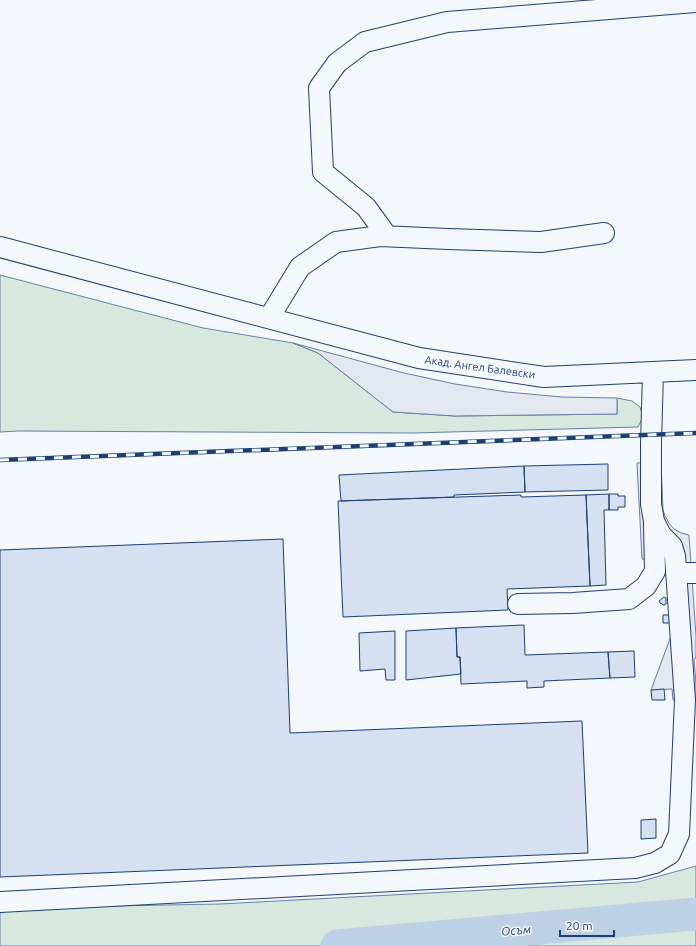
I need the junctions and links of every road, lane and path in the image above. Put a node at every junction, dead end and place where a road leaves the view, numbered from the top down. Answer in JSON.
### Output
{"nodes":[{"id":1,"x":696,"y":2,"type":"edge"},
{"id":2,"x":604,"y":233,"type":"dead end"},
{"id":3,"x":387,"y":236,"type":"junction"},
{"id":4,"x":0,"y":247,"type":"edge"},
{"id":5,"x":269,"y":318,"type":"junction"},
{"id":6,"x":696,"y":370,"type":"edge"},
{"id":7,"x":653,"y":372,"type":"junction"},
{"id":8,"x":654,"y":521,"type":"junction"},
{"id":9,"x":696,"y":573,"type":"edge"},
{"id":10,"x":676,"y":574,"type":"junction"},
{"id":11,"x":518,"y":604,"type":"dead end"},
{"id":12,"x":0,"y":902,"type":"edge"}],
"edges":[{"from":1,"to":3,"type":"street"},
{"from":2,"to":3,"type":"street"},
{"from":3,"to":5,"type":"street"},
{"from":4,"to":5,"type":"street","name":"Акад. Ангел Балевски"},
{"from":5,"to":7,"type":"street","name":"Акад. Ангел Балевски"},
{"from":6,"to":7,"type":"street","name":"Акад. Ангел Балевски"},
{"from":7,"to":8,"type":"street"},
{"from":8,"to":10,"type":"street"},
{"from":8,"to":11,"type":"street"},
{"from":9,"to":10,"type":"street"},
{"from":10,"to":12,"type":"street"}]}
